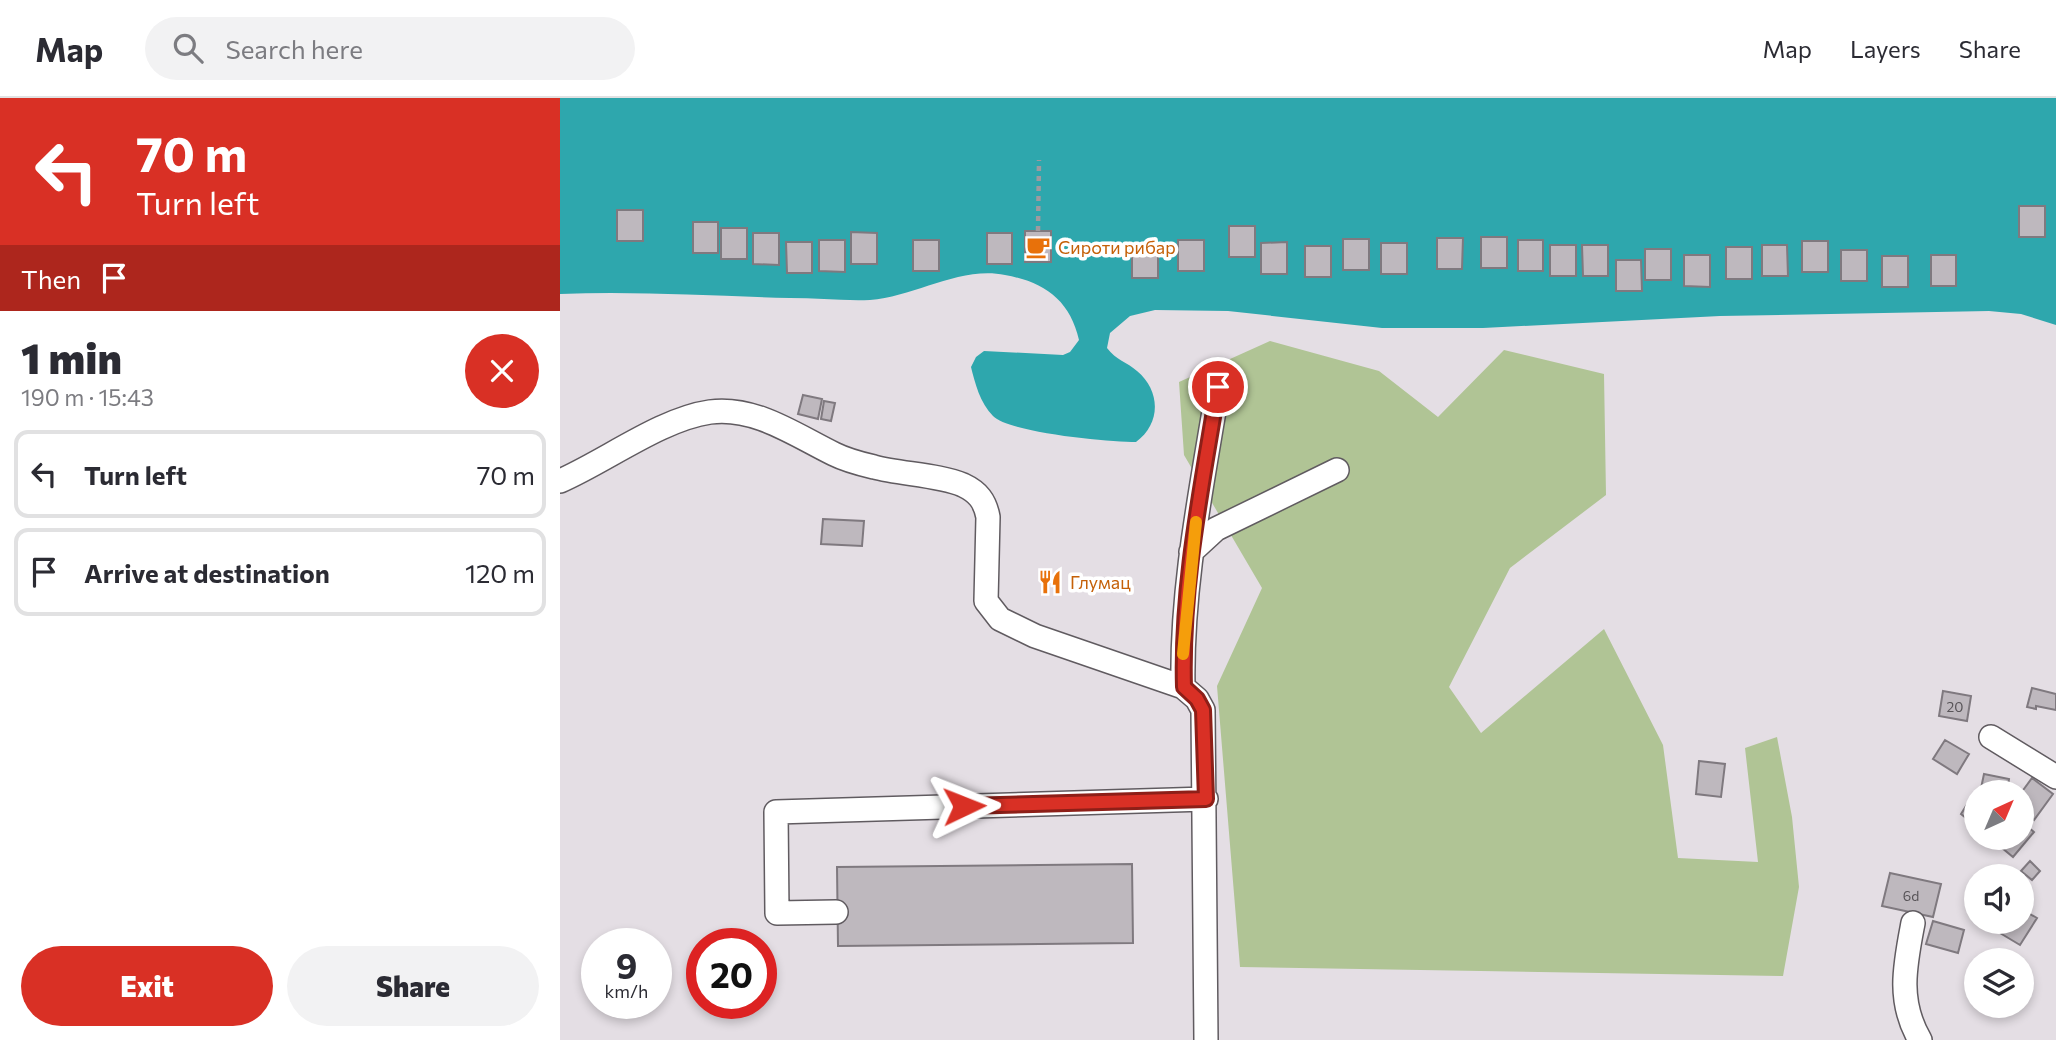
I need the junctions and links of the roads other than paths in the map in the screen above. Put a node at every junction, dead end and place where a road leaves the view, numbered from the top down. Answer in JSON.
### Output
{"nodes":[{"id":1,"x":1218,"y":387,"type":"dead end"},
{"id":2,"x":1337,"y":470,"type":"dead end"},
{"id":3,"x":560,"y":481,"type":"edge"},
{"id":4,"x":1191,"y":552,"type":"junction"},
{"id":5,"x":1184,"y":687,"type":"junction"},
{"id":6,"x":1991,"y":737,"type":"dead end"},
{"id":7,"x":2056,"y":777,"type":"edge"},
{"id":8,"x":1206,"y":799,"type":"junction"},
{"id":9,"x":836,"y":912,"type":"dead end"},
{"id":10,"x":1913,"y":923,"type":"dead end"},
{"id":11,"x":1206,"y":1040,"type":"edge"},
{"id":12,"x":1920,"y":1040,"type":"edge"}],
"edges":[{"from":1,"to":4,"type":"street"},
{"from":2,"to":4,"type":"street"},
{"from":3,"to":5,"type":"street"},
{"from":4,"to":5,"type":"street"},
{"from":5,"to":8,"type":"street"},
{"from":6,"to":7,"type":"street"},
{"from":8,"to":9,"type":"street"},
{"from":8,"to":11,"type":"street"},
{"from":10,"to":12,"type":"street"}]}
